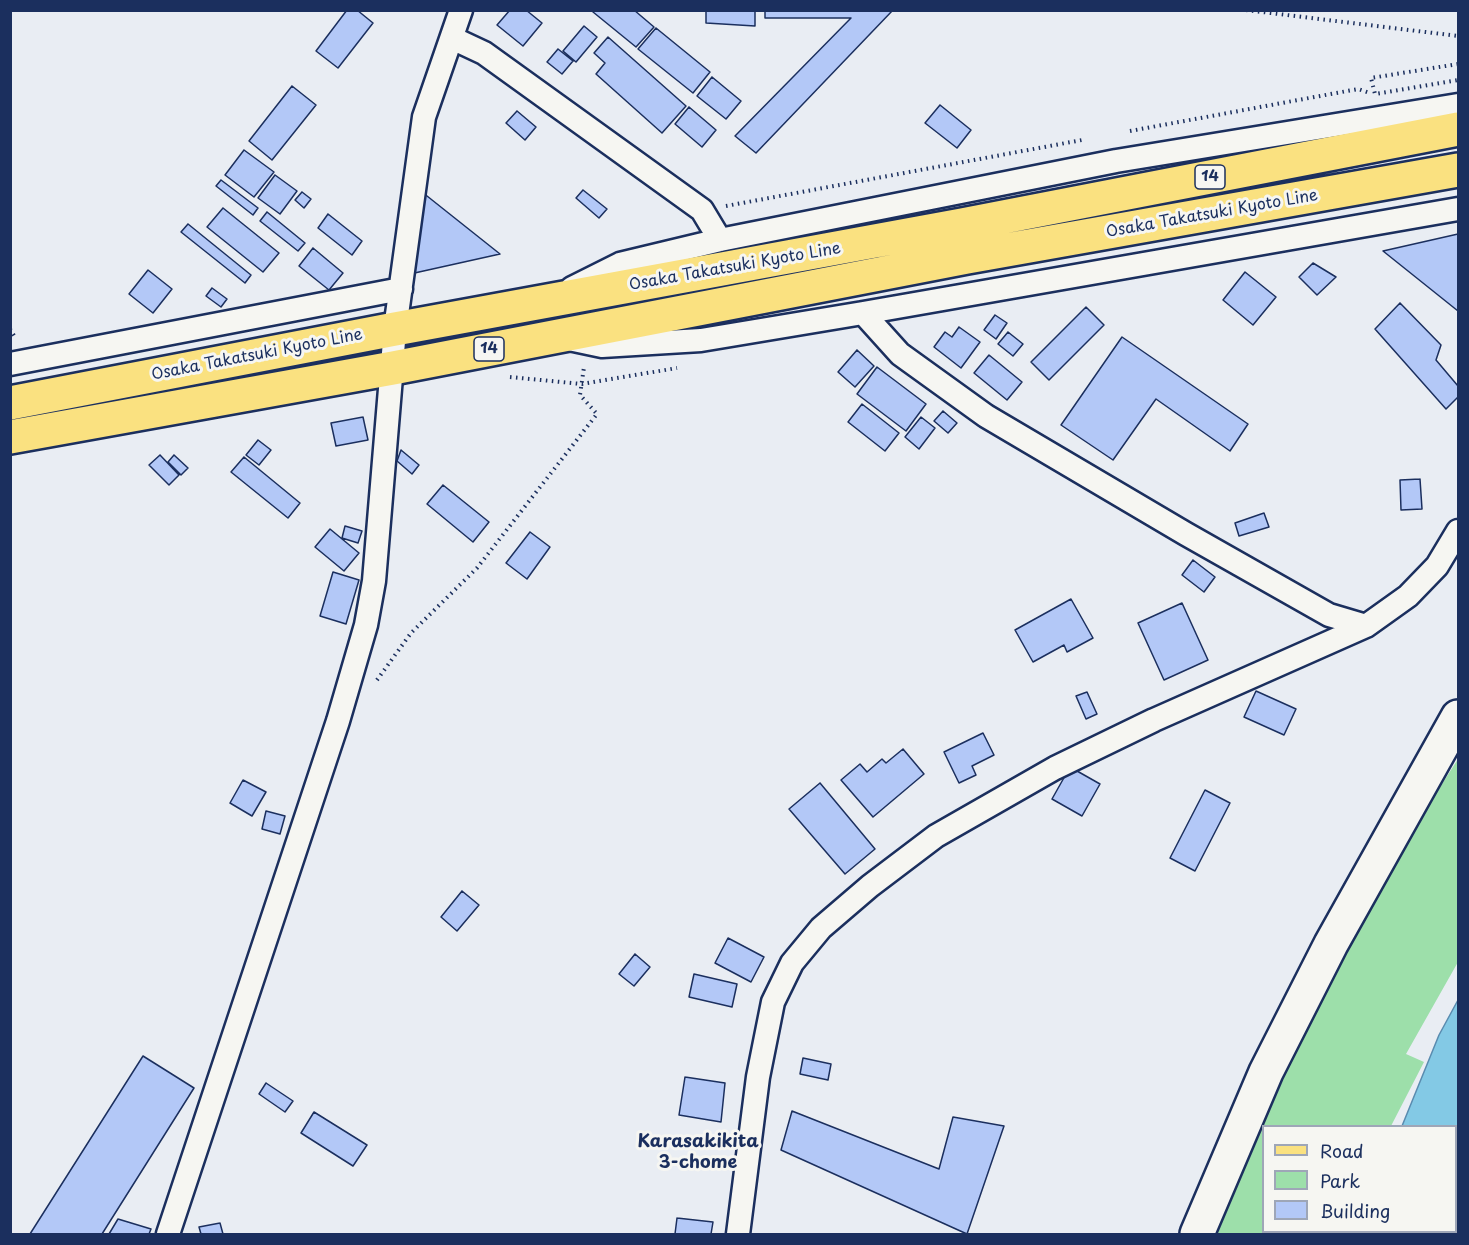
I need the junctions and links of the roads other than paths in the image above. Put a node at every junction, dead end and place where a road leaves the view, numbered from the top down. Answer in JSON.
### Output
{"nodes":[{"id":1,"x":461,"y":10,"type":"edge"},
{"id":2,"x":453,"y":38,"type":"junction"},
{"id":3,"x":1458,"y":105,"type":"edge"},
{"id":4,"x":1458,"y":129,"type":"edge"},
{"id":5,"x":1458,"y":170,"type":"edge"},
{"id":6,"x":1458,"y":208,"type":"edge"},
{"id":7,"x":720,"y":240,"type":"junction"},
{"id":8,"x":964,"y":241,"type":"junction"},
{"id":9,"x":400,"y":289,"type":"junction"},
{"id":10,"x":543,"y":302,"type":"junction"},
{"id":11,"x":863,"y":313,"type":"junction"},
{"id":12,"x":395,"y":329,"type":"junction"},
{"id":13,"x":557,"y":336,"type":"junction"},
{"id":14,"x":10,"y":364,"type":"edge"},
{"id":15,"x":393,"y":368,"type":"junction"},
{"id":16,"x":10,"y":403,"type":"edge"},
{"id":17,"x":10,"y":437,"type":"edge"},
{"id":18,"x":1458,"y":531,"type":"edge"},
{"id":19,"x":1366,"y":626,"type":"junction"},
{"id":20,"x":1458,"y":717,"type":"edge"},
{"id":21,"x":168,"y":1234,"type":"edge"},
{"id":22,"x":738,"y":1234,"type":"edge"},
{"id":23,"x":1197,"y":1234,"type":"edge"}],
"edges":[{"from":1,"to":2,"type":"street"},
{"from":2,"to":7,"type":"street"},
{"from":2,"to":9,"type":"street"},
{"from":3,"to":7,"type":"street"},
{"from":4,"to":8,"type":"main road","name":"Osaka Takatsuki Kyoto Line","number":"14"},
{"from":5,"to":8,"type":"main road","name":"Osaka Takatsuki Kyoto Line","number":"14"},
{"from":6,"to":11,"type":"street"},
{"from":7,"to":10,"type":"street"},
{"from":8,"to":10,"type":"main road","name":"Osaka Takatsuki Kyoto Line","number":"14"},
{"from":8,"to":13,"type":"main road","name":"Osaka Takatsuki Kyoto Line","number":"14"},
{"from":9,"to":12,"type":"street"},
{"from":9,"to":14,"type":"street"},
{"from":10,"to":12,"type":"main road","name":"Osaka Takatsuki Kyoto Line","number":"14"},
{"from":11,"to":13,"type":"street"},
{"from":11,"to":19,"type":"street"},
{"from":12,"to":15,"type":"street"},
{"from":12,"to":16,"type":"main road","name":"Osaka Takatsuki Kyoto Line","number":"14"},
{"from":13,"to":15,"type":"main road","name":"Osaka Takatsuki Kyoto Line","number":"14"},
{"from":15,"to":17,"type":"main road","name":"Osaka Takatsuki Kyoto Line","number":"14"},
{"from":15,"to":21,"type":"street"},
{"from":18,"to":19,"type":"street"},
{"from":19,"to":22,"type":"street"},
{"from":20,"to":23,"type":"street"}]}
